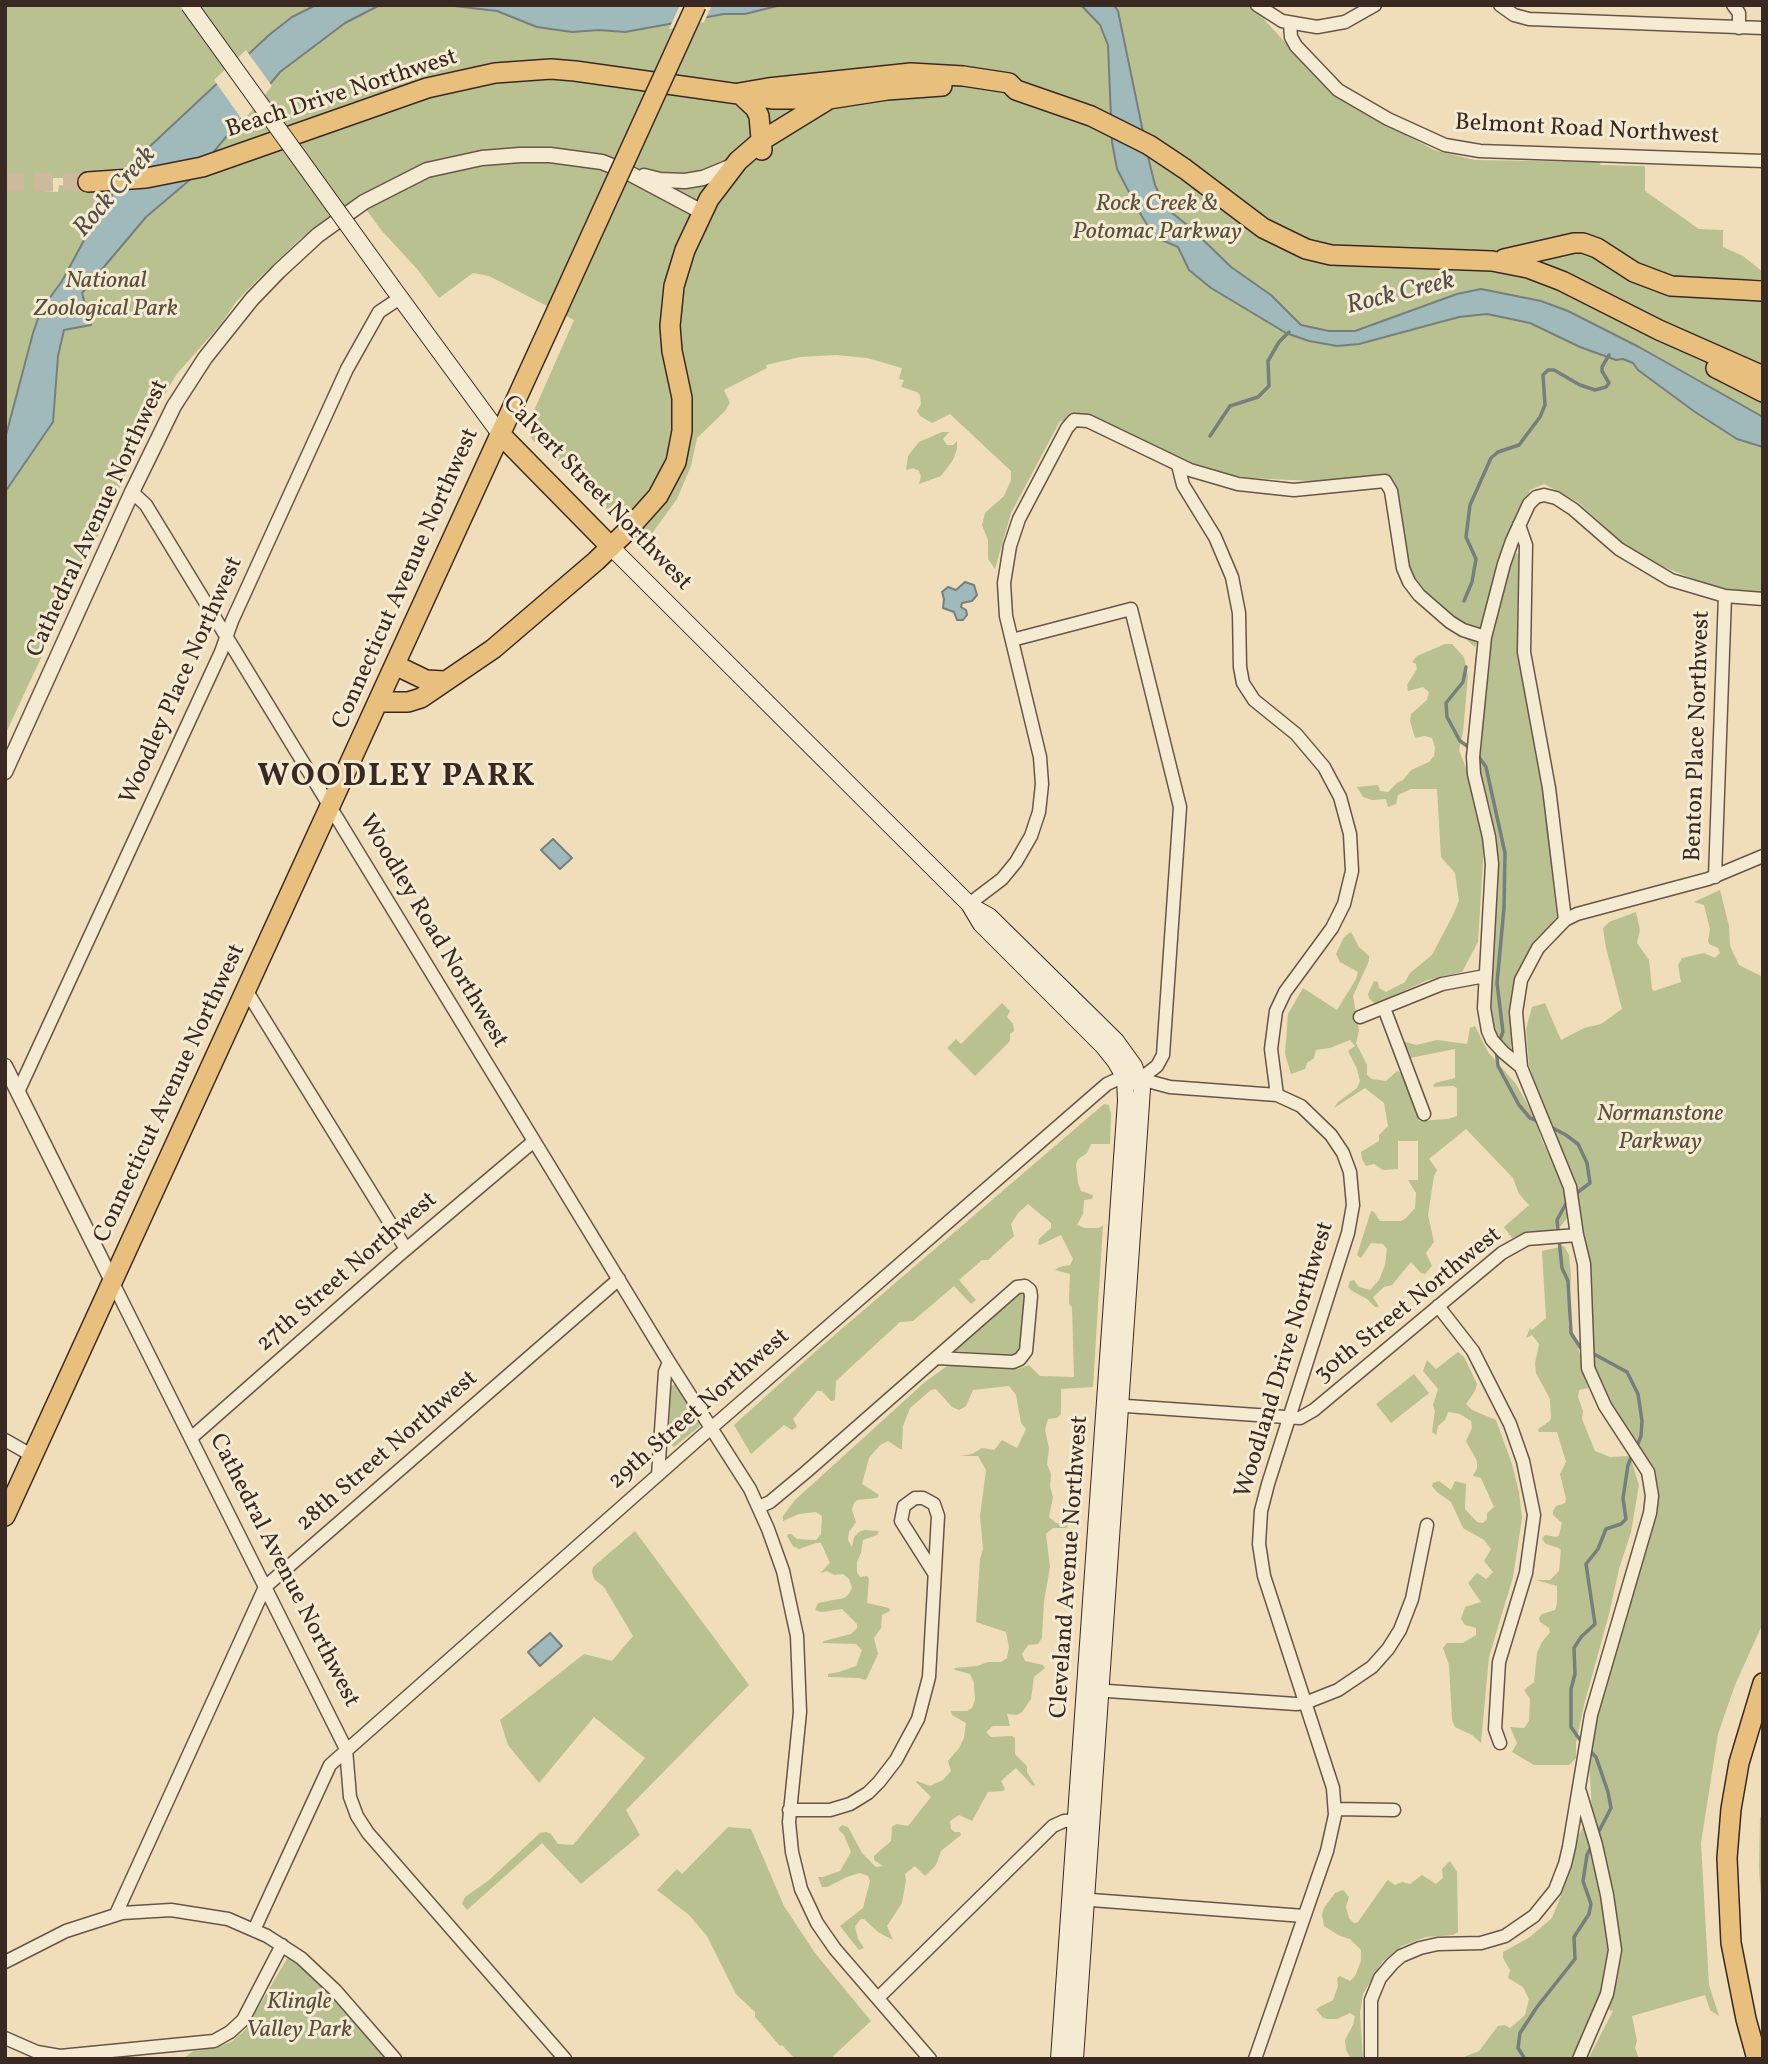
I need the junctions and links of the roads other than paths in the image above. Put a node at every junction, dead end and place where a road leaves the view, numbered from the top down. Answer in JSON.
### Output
{"nodes":[{"id":1,"x":189,"y":5,"type":"edge"},
{"id":2,"x":696,"y":5,"type":"edge"},
{"id":3,"x":1257,"y":5,"type":"edge"},
{"id":4,"x":1375,"y":5,"type":"edge"},
{"id":5,"x":1500,"y":5,"type":"edge"},
{"id":6,"x":1732,"y":5,"type":"edge"},
{"id":7,"x":1290,"y":24,"type":"junction"},
{"id":8,"x":1739,"y":28,"type":"junction"},
{"id":9,"x":1763,"y":29,"type":"edge"},
{"id":10,"x":890,"y":83,"type":"junction"},
{"id":11,"x":739,"y":93,"type":"junction"},
{"id":12,"x":829,"y":99,"type":"junction"},
{"id":13,"x":762,"y":146,"type":"junction"},
{"id":14,"x":1763,"y":161,"type":"edge"},
{"id":15,"x":734,"y":166,"type":"junction"},
{"id":16,"x":627,"y":172,"type":"junction"},
{"id":17,"x":88,"y":182,"type":"tunnel mouth"},
{"id":18,"x":704,"y":213,"type":"junction"},
{"id":19,"x":1492,"y":261,"type":"junction"},
{"id":20,"x":1763,"y":291,"type":"edge"},
{"id":21,"x":397,"y":293,"type":"junction"},
{"id":22,"x":1659,"y":330,"type":"junction"},
{"id":23,"x":1763,"y":376,"type":"edge"},
{"id":24,"x":1763,"y":392,"type":"edge"},
{"id":25,"x":500,"y":434,"type":"junction"},
{"id":26,"x":1178,"y":465,"type":"junction"},
{"id":27,"x":132,"y":492,"type":"junction"},
{"id":28,"x":1519,"y":525,"type":"junction"},
{"id":29,"x":611,"y":547,"type":"junction"},
{"id":30,"x":1725,"y":596,"type":"junction"},
{"id":31,"x":1763,"y":600,"type":"edge"},
{"id":32,"x":226,"y":636,"type":"junction"},
{"id":33,"x":1485,"y":637,"type":"junction"},
{"id":34,"x":1012,"y":640,"type":"junction"},
{"id":35,"x":395,"y":666,"type":"junction"},
{"id":36,"x":444,"y":681,"type":"junction"},
{"id":37,"x":378,"y":702,"type":"junction"},
{"id":38,"x":5,"y":772,"type":"edge"},
{"id":39,"x":331,"y":806,"type":"junction"},
{"id":40,"x":1763,"y":856,"type":"edge"},
{"id":41,"x":1715,"y":877,"type":"junction"},
{"id":42,"x":969,"y":904,"type":"junction"},
{"id":43,"x":1565,"y":920,"type":"junction"},
{"id":44,"x":1485,"y":976,"type":"junction"},
{"id":45,"x":246,"y":990,"type":"junction"},
{"id":46,"x":1384,"y":1007,"type":"junction"},
{"id":47,"x":1360,"y":1017,"type":"dead end"},
{"id":48,"x":5,"y":1066,"type":"edge"},
{"id":49,"x":1521,"y":1067,"type":"junction"},
{"id":50,"x":1133,"y":1079,"type":"junction"},
{"id":51,"x":18,"y":1092,"type":"junction"},
{"id":52,"x":1277,"y":1096,"type":"junction"},
{"id":53,"x":1424,"y":1114,"type":"dead end"},
{"id":54,"x":534,"y":1141,"type":"junction"},
{"id":55,"x":1564,"y":1236,"type":"junction"},
{"id":56,"x":406,"y":1249,"type":"junction"},
{"id":57,"x":619,"y":1279,"type":"junction"},
{"id":58,"x":112,"y":1281,"type":"junction"},
{"id":59,"x":1438,"y":1306,"type":"junction"},
{"id":60,"x":936,"y":1358,"type":"junction"},
{"id":61,"x":669,"y":1362,"type":"junction"},
{"id":62,"x":1113,"y":1405,"type":"junction"},
{"id":63,"x":1289,"y":1418,"type":"junction"},
{"id":64,"x":712,"y":1428,"type":"junction"},
{"id":65,"x":191,"y":1438,"type":"junction"},
{"id":66,"x":5,"y":1440,"type":"edge"},
{"id":67,"x":33,"y":1456,"type":"junction"},
{"id":68,"x":658,"y":1475,"type":"junction"},
{"id":69,"x":759,"y":1507,"type":"junction"},
{"id":70,"x":5,"y":1516,"type":"edge"},
{"id":71,"x":1427,"y":1525,"type":"dead end"},
{"id":72,"x":934,"y":1573,"type":"junction"},
{"id":73,"x":265,"y":1587,"type":"junction"},
{"id":74,"x":1763,"y":1683,"type":"edge"},
{"id":75,"x":1093,"y":1690,"type":"junction"},
{"id":76,"x":1305,"y":1703,"type":"junction"},
{"id":77,"x":1500,"y":1743,"type":"dead end"},
{"id":78,"x":346,"y":1749,"type":"junction"},
{"id":79,"x":1579,"y":1788,"type":"junction"},
{"id":80,"x":1335,"y":1809,"type":"junction"},
{"id":81,"x":789,"y":1810,"type":"junction"},
{"id":82,"x":1394,"y":1810,"type":"dead end"},
{"id":83,"x":1084,"y":1820,"type":"junction"},
{"id":84,"x":1078,"y":1899,"type":"junction"},
{"id":85,"x":116,"y":1914,"type":"junction"},
{"id":86,"x":1304,"y":1916,"type":"junction"},
{"id":87,"x":254,"y":1930,"type":"junction"},
{"id":88,"x":282,"y":1945,"type":"junction"},
{"id":89,"x":5,"y":1962,"type":"edge"},
{"id":90,"x":878,"y":1998,"type":"junction"},
{"id":91,"x":1069,"y":2037,"type":"junction"},
{"id":92,"x":5,"y":2038,"type":"edge"},
{"id":93,"x":395,"y":2059,"type":"edge"},
{"id":94,"x":565,"y":2059,"type":"edge"},
{"id":95,"x":930,"y":2059,"type":"edge"},
{"id":96,"x":1059,"y":2059,"type":"edge"},
{"id":97,"x":1075,"y":2059,"type":"edge"},
{"id":98,"x":1255,"y":2059,"type":"edge"},
{"id":99,"x":1371,"y":2059,"type":"edge"},
{"id":100,"x":1579,"y":2059,"type":"edge"},
{"id":101,"x":1757,"y":2059,"type":"edge"}],
"edges":[{"from":1,"to":21,"type":"main road","name":"Calvert Street Northwest","bridge":true},
{"from":2,"to":25,"type":"main road","name":"Connecticut Avenue Northwest","bridge":true},
{"from":3,"to":7,"type":"street"},
{"from":4,"to":7,"type":"street"},
{"from":5,"to":8,"type":"street"},
{"from":6,"to":8,"type":"street"},
{"from":7,"to":14,"type":"street","name":"Belmont Road Northwest"},
{"from":8,"to":9,"type":"street"},
{"from":10,"to":11,"type":"main road","name":"Beach Drive Northwest"},
{"from":10,"to":12,"type":"main road","name":"Beach Drive Northwest"},
{"from":10,"to":13,"type":"main road"},
{"from":10,"to":19,"type":"main road"},
{"from":11,"to":12,"type":"main road","name":"Beach Drive Northwest"},
{"from":11,"to":13,"type":"main road"},
{"from":11,"to":17,"type":"main road","name":"Beach Drive Northwest"},
{"from":12,"to":13,"type":"main road"},
{"from":13,"to":15,"type":"main road"},
{"from":13,"to":18,"type":"main road"},
{"from":15,"to":16,"type":"street","name":"Cathedral Avenue Northwest"},
{"from":15,"to":18,"type":"main road"},
{"from":16,"to":18,"type":"street","name":"Cathedral Avenue Northwest"},
{"from":16,"to":27,"type":"street","name":"Cathedral Avenue Northwest"},
{"from":18,"to":29,"type":"main road"},
{"from":19,"to":20,"type":"main road"},
{"from":19,"to":22,"type":"main road"},
{"from":21,"to":25,"type":"main road","name":"Calvert Street Northwest"},
{"from":21,"to":32,"type":"street","name":"Woodley Place Northwest"},
{"from":22,"to":23,"type":"main road"},
{"from":22,"to":24,"type":"main road"},
{"from":25,"to":29,"type":"main road","name":"Calvert Street Northwest"},
{"from":25,"to":35,"type":"main road","name":"Connecticut Avenue Northwest"},
{"from":26,"to":33,"type":"street"},
{"from":26,"to":34,"type":"street"},
{"from":26,"to":52,"type":"street"},
{"from":27,"to":32,"type":"street","name":"Woodley Road Northwest"},
{"from":27,"to":38,"type":"street","name":"Cathedral Avenue Northwest"},
{"from":28,"to":30,"type":"street"},
{"from":28,"to":33,"type":"street"},
{"from":28,"to":43,"type":"street"},
{"from":29,"to":36,"type":"main road"},
{"from":29,"to":42,"type":"main road","name":"Calvert Street Northwest"},
{"from":30,"to":31,"type":"street"},
{"from":30,"to":41,"type":"street","name":"Benton Place Northwest"},
{"from":32,"to":39,"type":"street","name":"Woodley Road Northwest"},
{"from":32,"to":51,"type":"street","name":"Woodley Place Northwest"},
{"from":33,"to":44,"type":"street"},
{"from":34,"to":42,"type":"street"},
{"from":34,"to":50,"type":"street","name":"29th Street Northwest"},
{"from":35,"to":36,"type":"main road"},
{"from":35,"to":37,"type":"main road","name":"Connecticut Avenue Northwest"},
{"from":36,"to":37,"type":"main road"},
{"from":37,"to":39,"type":"main road","name":"Connecticut Avenue Northwest"},
{"from":39,"to":45,"type":"main road","name":"Connecticut Avenue Northwest"},
{"from":39,"to":54,"type":"street","name":"Woodley Road Northwest"},
{"from":40,"to":41,"type":"street"},
{"from":41,"to":43,"type":"street"},
{"from":42,"to":50,"type":"main road","name":"Calvert Street Northwest"},
{"from":43,"to":49,"type":"street"},
{"from":44,"to":46,"type":"street"},
{"from":44,"to":49,"type":"street"},
{"from":45,"to":56,"type":"street"},
{"from":45,"to":58,"type":"main road","name":"Connecticut Avenue Northwest"},
{"from":46,"to":47,"type":"street"},
{"from":46,"to":53,"type":"street"},
{"from":48,"to":51,"type":"street","name":"Cathedral Avenue Northwest"},
{"from":49,"to":55,"type":"street"},
{"from":50,"to":52,"type":"street"},
{"from":50,"to":62,"type":"main road","name":"Cleveland Avenue Northwest"},
{"from":50,"to":64,"type":"street","name":"29th Street Northwest"},
{"from":51,"to":58,"type":"street","name":"Cathedral Avenue Northwest"},
{"from":52,"to":63,"type":"street","name":"Woodland Drive Northwest"},
{"from":54,"to":56,"type":"street","name":"27th Street Northwest"},
{"from":54,"to":57,"type":"street","name":"Woodley Road Northwest"},
{"from":55,"to":59,"type":"street","name":"30th Street Northwest"},
{"from":55,"to":79,"type":"street"},
{"from":56,"to":65,"type":"street","name":"27th Street Northwest"},
{"from":57,"to":61,"type":"street","name":"Woodley Road Northwest"},
{"from":57,"to":73,"type":"street","name":"28th Street Northwest"},
{"from":58,"to":65,"type":"street","name":"Cathedral Avenue Northwest"},
{"from":58,"to":67,"type":"main road","name":"Connecticut Avenue Northwest"},
{"from":59,"to":63,"type":"street","name":"30th Street Northwest"},
{"from":59,"to":77,"type":"street"},
{"from":60,"to":60,"type":"street"},
{"from":60,"to":69,"type":"street"},
{"from":61,"to":64,"type":"street","name":"Woodley Road Northwest"},
{"from":61,"to":68,"type":"street"},
{"from":62,"to":63,"type":"street","name":"30th Street Northwest"},
{"from":62,"to":75,"type":"main road","name":"Cleveland Avenue Northwest"},
{"from":63,"to":76,"type":"street","name":"Woodland Drive Northwest"},
{"from":64,"to":68,"type":"street","name":"29th Street Northwest"},
{"from":64,"to":69,"type":"street","name":"Woodley Road Northwest"},
{"from":65,"to":73,"type":"street","name":"Cathedral Avenue Northwest"},
{"from":66,"to":67,"type":"street"},
{"from":67,"to":70,"type":"main road","name":"Connecticut Avenue Northwest"},
{"from":68,"to":78,"type":"street","name":"29th Street Northwest"},
{"from":69,"to":81,"type":"street","name":"Woodley Road Northwest"},
{"from":71,"to":76,"type":"street"},
{"from":72,"to":72,"type":"street"},
{"from":72,"to":81,"type":"street"},
{"from":73,"to":78,"type":"street","name":"Cathedral Avenue Northwest"},
{"from":73,"to":85,"type":"street","name":"28th Street Northwest"},
{"from":74,"to":101,"type":"main road"},
{"from":75,"to":76,"type":"street"},
{"from":75,"to":83,"type":"main road","name":"Cleveland Avenue Northwest"},
{"from":76,"to":80,"type":"street","name":"Woodland Drive Northwest"},
{"from":78,"to":87,"type":"street","name":"29th Street Northwest"},
{"from":78,"to":94,"type":"street","name":"Cathedral Avenue Northwest"},
{"from":79,"to":99,"type":"street"},
{"from":79,"to":100,"type":"street"},
{"from":80,"to":82,"type":"street"},
{"from":80,"to":86,"type":"street","name":"Woodland Drive Northwest"},
{"from":81,"to":90,"type":"street","name":"Woodley Road Northwest"},
{"from":83,"to":84,"type":"main road","name":"Cleveland Avenue Northwest"},
{"from":83,"to":90,"type":"street"},
{"from":84,"to":86,"type":"street"},
{"from":84,"to":91,"type":"main road","name":"Cleveland Avenue Northwest"},
{"from":85,"to":87,"type":"street"},
{"from":85,"to":89,"type":"street"},
{"from":86,"to":98,"type":"street","name":"Woodland Drive Northwest"},
{"from":87,"to":88,"type":"street"},
{"from":88,"to":92,"type":"street"},
{"from":88,"to":93,"type":"street"},
{"from":90,"to":95,"type":"street","name":"Woodley Road Northwest"},
{"from":91,"to":96,"type":"main road","name":"Cleveland Avenue Northwest"},
{"from":91,"to":97,"type":"main road","name":"Cleveland Avenue Northwest"}]}
